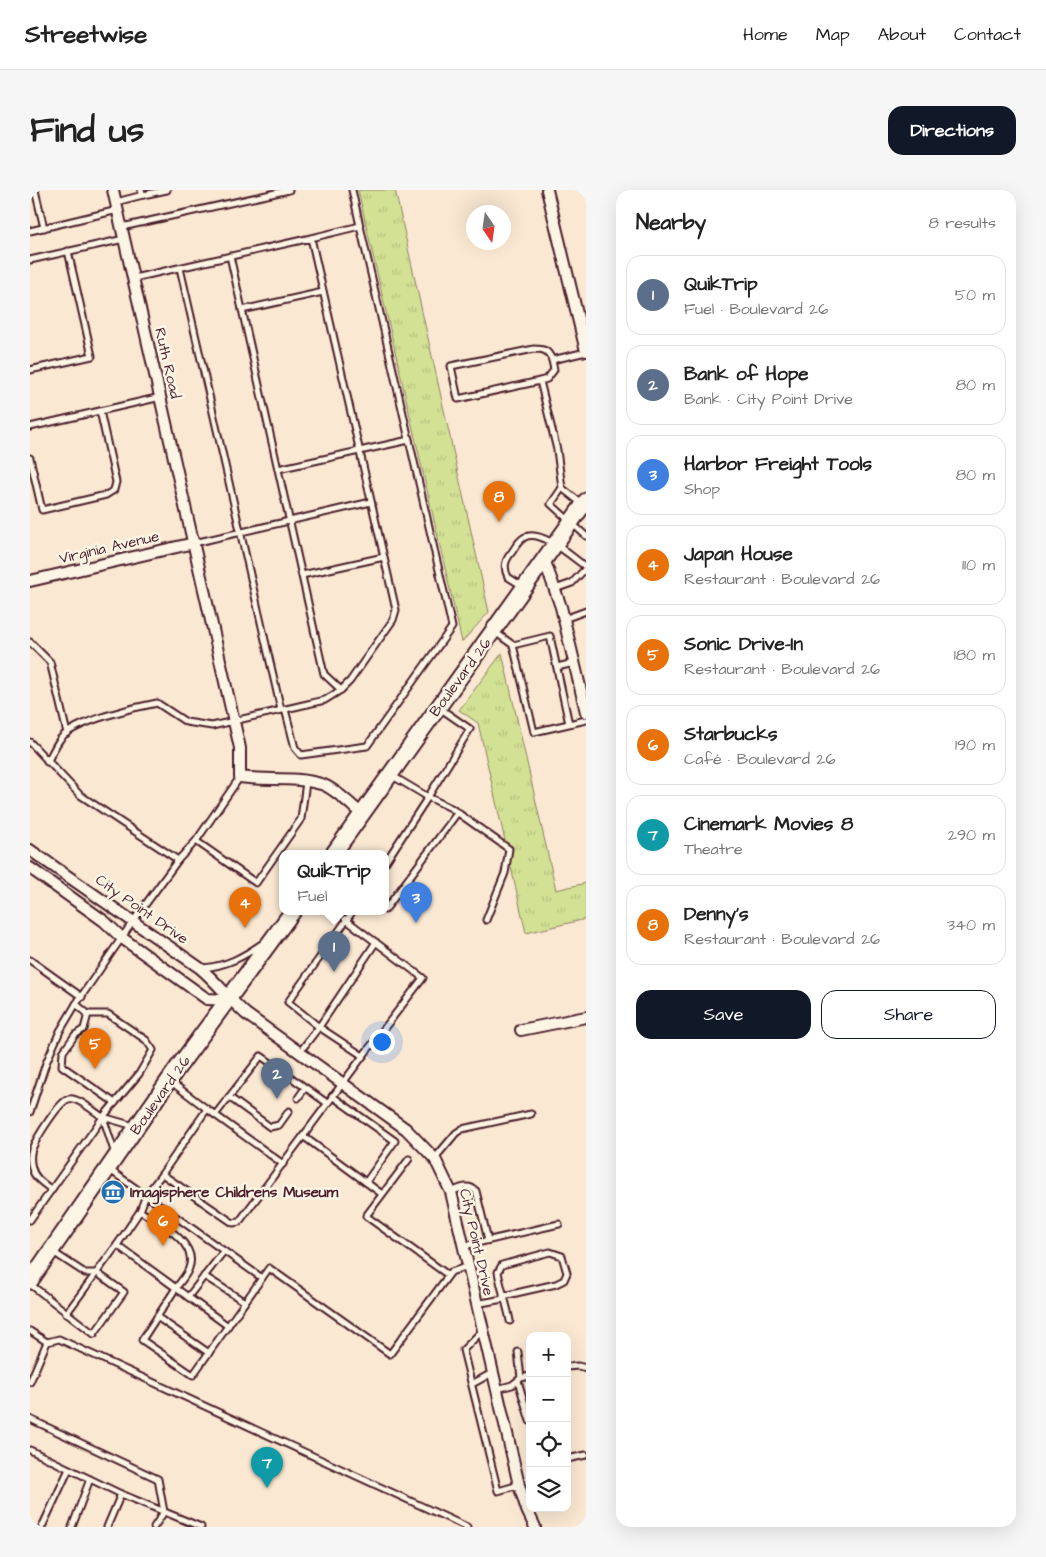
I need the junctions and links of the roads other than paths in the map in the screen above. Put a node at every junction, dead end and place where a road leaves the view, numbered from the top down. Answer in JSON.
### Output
{"nodes":[{"id":1,"x":35,"y":190,"type":"edge"},
{"id":2,"x":113,"y":190,"type":"edge"},
{"id":3,"x":167,"y":190,"type":"edge"},
{"id":4,"x":288,"y":190,"type":"edge"},
{"id":5,"x":352,"y":190,"type":"edge"},
{"id":6,"x":547,"y":190,"type":"edge"},
{"id":7,"x":142,"y":193,"type":"edge"},
{"id":8,"x":117,"y":206,"type":"junction"},
{"id":9,"x":360,"y":226,"type":"junction"},
{"id":10,"x":122,"y":227,"type":"junction"},
{"id":11,"x":44,"y":228,"type":"junction"},
{"id":12,"x":30,"y":231,"type":"edge"},
{"id":13,"x":311,"y":238,"type":"junction"},
{"id":14,"x":125,"y":239,"type":"junction"},
{"id":15,"x":68,"y":251,"type":"junction"},
{"id":16,"x":230,"y":256,"type":"junction"},
{"id":17,"x":30,"y":260,"type":"edge"},
{"id":18,"x":180,"y":268,"type":"junction"},
{"id":19,"x":134,"y":278,"type":"junction"},
{"id":20,"x":324,"y":292,"type":"junction"},
{"id":21,"x":242,"y":310,"type":"junction"},
{"id":22,"x":586,"y":352,"type":"edge"},
{"id":23,"x":552,"y":360,"type":"junction"},
{"id":24,"x":30,"y":370,"type":"edge"},
{"id":25,"x":540,"y":381,"type":"junction"},
{"id":26,"x":161,"y":397,"type":"junction"},
{"id":27,"x":100,"y":411,"type":"junction"},
{"id":28,"x":30,"y":427,"type":"edge"},
{"id":29,"x":409,"y":440,"type":"junction"},
{"id":30,"x":360,"y":452,"type":"junction"},
{"id":31,"x":30,"y":458,"type":"edge"},
{"id":32,"x":278,"y":469,"type":"junction"},
{"id":33,"x":562,"y":488,"type":"junction"},
{"id":34,"x":371,"y":502,"type":"junction"},
{"id":35,"x":585,"y":503,"type":"edge"},
{"id":36,"x":290,"y":521,"type":"junction"},
{"id":37,"x":570,"y":524,"type":"junction"},
{"id":38,"x":240,"y":532,"type":"junction"},
{"id":39,"x":586,"y":536,"type":"edge"},
{"id":40,"x":194,"y":543,"type":"junction"},
{"id":41,"x":556,"y":543,"type":"junction"},
{"id":42,"x":384,"y":557,"type":"junction"},
{"id":43,"x":544,"y":560,"type":"junction"},
{"id":44,"x":586,"y":568,"type":"edge"},
{"id":45,"x":302,"y":575,"type":"junction"},
{"id":46,"x":30,"y":581,"type":"edge"},
{"id":47,"x":524,"y":587,"type":"junction"},
{"id":48,"x":555,"y":589,"type":"junction"},
{"id":49,"x":586,"y":611,"type":"edge"},
{"id":50,"x":564,"y":619,"type":"junction"},
{"id":51,"x":493,"y":631,"type":"junction"},
{"id":52,"x":30,"y":642,"type":"edge"},
{"id":53,"x":513,"y":645,"type":"junction"},
{"id":54,"x":574,"y":662,"type":"junction"},
{"id":55,"x":557,"y":667,"type":"junction"},
{"id":56,"x":341,"y":690,"type":"junction"},
{"id":57,"x":438,"y":707,"type":"junction"},
{"id":58,"x":283,"y":710,"type":"junction"},
{"id":59,"x":586,"y":712,"type":"edge"},
{"id":60,"x":586,"y":720,"type":"edge"},
{"id":61,"x":234,"y":722,"type":"junction"},
{"id":62,"x":570,"y":724,"type":"junction"},
{"id":63,"x":67,"y":733,"type":"junction"},
{"id":64,"x":30,"y":742,"type":"edge"},
{"id":65,"x":47,"y":762,"type":"junction"},
{"id":66,"x":390,"y":774,"type":"junction"},
{"id":67,"x":240,"y":777,"type":"junction"},
{"id":68,"x":306,"y":782,"type":"junction"},
{"id":69,"x":428,"y":797,"type":"junction"},
{"id":70,"x":458,"y":812,"type":"junction"},
{"id":71,"x":362,"y":814,"type":"junction"},
{"id":72,"x":196,"y":841,"type":"junction"},
{"id":73,"x":30,"y":850,"type":"edge"},
{"id":74,"x":280,"y":850,"type":"edge"},
{"id":75,"x":336,"y":850,"type":"edge"},
{"id":76,"x":279,"y":851,"type":"edge"},
{"id":77,"x":389,"y":857,"type":"edge"},
{"id":78,"x":178,"y":860,"type":"junction"},
{"id":79,"x":30,"y":868,"type":"edge"},
{"id":80,"x":389,"y":904,"type":"edge"},
{"id":81,"x":289,"y":915,"type":"edge"},
{"id":82,"x":349,"y":915,"type":"edge"},
{"id":83,"x":345,"y":919,"type":"junction"},
{"id":84,"x":134,"y":920,"type":"junction"},
{"id":85,"x":486,"y":920,"type":"dead end"},
{"id":86,"x":275,"y":935,"type":"junction"},
{"id":87,"x":122,"y":938,"type":"junction"},
{"id":88,"x":376,"y":942,"type":"junction"},
{"id":89,"x":30,"y":960,"type":"edge"},
{"id":90,"x":200,"y":968,"type":"junction"},
{"id":91,"x":82,"y":997,"type":"junction"},
{"id":92,"x":229,"y":1000,"type":"junction"},
{"id":93,"x":76,"y":1004,"type":"junction"},
{"id":94,"x":88,"y":1014,"type":"junction"},
{"id":95,"x":586,"y":1017,"type":"edge"},
{"id":96,"x":319,"y":1027,"type":"junction"},
{"id":97,"x":521,"y":1030,"type":"dead end"},
{"id":98,"x":300,"y":1052,"type":"junction"},
{"id":99,"x":363,"y":1056,"type":"junction"},
{"id":100,"x":169,"y":1080,"type":"junction"},
{"id":101,"x":343,"y":1082,"type":"junction"},
{"id":102,"x":305,"y":1088,"type":"junction"},
{"id":103,"x":332,"y":1096,"type":"junction"},
{"id":104,"x":229,"y":1097,"type":"junction"},
{"id":105,"x":298,"y":1098,"type":"dead end"},
{"id":106,"x":115,"y":1103,"type":"junction"},
{"id":107,"x":327,"y":1104,"type":"junction"},
{"id":108,"x":31,"y":1105,"type":"edge"},
{"id":109,"x":207,"y":1109,"type":"junction"},
{"id":110,"x":289,"y":1111,"type":"dead end"},
{"id":111,"x":30,"y":1112,"type":"edge"},
{"id":112,"x":531,"y":1114,"type":"dead end"},
{"id":113,"x":215,"y":1115,"type":"junction"},
{"id":114,"x":103,"y":1117,"type":"junction"},
{"id":115,"x":137,"y":1127,"type":"junction"},
{"id":116,"x":303,"y":1136,"type":"junction"},
{"id":117,"x":30,"y":1138,"type":"edge"},
{"id":118,"x":37,"y":1139,"type":"junction"},
{"id":119,"x":409,"y":1159,"type":"dead end"},
{"id":120,"x":434,"y":1159,"type":"junction"},
{"id":121,"x":112,"y":1162,"type":"junction"},
{"id":122,"x":283,"y":1164,"type":"junction"},
{"id":123,"x":162,"y":1174,"type":"junction"},
{"id":124,"x":366,"y":1182,"type":"junction"},
{"id":125,"x":52,"y":1190,"type":"junction"},
{"id":126,"x":451,"y":1192,"type":"junction"},
{"id":127,"x":382,"y":1194,"type":"junction"},
{"id":128,"x":146,"y":1196,"type":"junction"},
{"id":129,"x":140,"y":1211,"type":"junction"},
{"id":130,"x":30,"y":1220,"type":"edge"},
{"id":131,"x":558,"y":1224,"type":"dead end"},
{"id":132,"x":488,"y":1240,"type":"junction"},
{"id":133,"x":117,"y":1245,"type":"junction"},
{"id":134,"x":464,"y":1246,"type":"junction"},
{"id":135,"x":51,"y":1250,"type":"junction"},
{"id":136,"x":224,"y":1251,"type":"junction"},
{"id":137,"x":468,"y":1266,"type":"junction"},
{"id":138,"x":97,"y":1273,"type":"junction"},
{"id":139,"x":448,"y":1275,"type":"junction"},
{"id":140,"x":204,"y":1276,"type":"junction"},
{"id":141,"x":262,"y":1278,"type":"junction"},
{"id":142,"x":30,"y":1282,"type":"edge"},
{"id":143,"x":176,"y":1288,"type":"junction"},
{"id":144,"x":188,"y":1297,"type":"junction"},
{"id":145,"x":503,"y":1298,"type":"junction"},
{"id":146,"x":245,"y":1302,"type":"junction"},
{"id":147,"x":476,"y":1304,"type":"junction"},
{"id":148,"x":66,"y":1314,"type":"junction"},
{"id":149,"x":157,"y":1317,"type":"junction"},
{"id":150,"x":510,"y":1321,"type":"dead end"},
{"id":151,"x":228,"y":1326,"type":"junction"},
{"id":152,"x":483,"y":1330,"type":"junction"},
{"id":153,"x":30,"y":1332,"type":"edge"},
{"id":154,"x":47,"y":1342,"type":"junction"},
{"id":155,"x":518,"y":1352,"type":"dead end"},
{"id":156,"x":209,"y":1353,"type":"junction"},
{"id":157,"x":571,"y":1367,"type":"edge"},
{"id":158,"x":586,"y":1368,"type":"edge"},
{"id":159,"x":492,"y":1373,"type":"junction"},
{"id":160,"x":528,"y":1377,"type":"edge"},
{"id":161,"x":520,"y":1380,"type":"junction"},
{"id":162,"x":30,"y":1382,"type":"edge"},
{"id":163,"x":472,"y":1384,"type":"junction"},
{"id":164,"x":496,"y":1389,"type":"junction"},
{"id":165,"x":526,"y":1405,"type":"edge"},
{"id":166,"x":30,"y":1419,"type":"edge"},
{"id":167,"x":30,"y":1450,"type":"edge"},
{"id":168,"x":586,"y":1455,"type":"edge"},
{"id":169,"x":571,"y":1458,"type":"edge"},
{"id":170,"x":69,"y":1469,"type":"junction"},
{"id":171,"x":90,"y":1479,"type":"junction"},
{"id":172,"x":519,"y":1484,"type":"junction"},
{"id":173,"x":121,"y":1494,"type":"junction"},
{"id":174,"x":164,"y":1512,"type":"junction"},
{"id":175,"x":198,"y":1526,"type":"edge"},
{"id":176,"x":42,"y":1527,"type":"edge"},
{"id":177,"x":72,"y":1527,"type":"edge"},
{"id":178,"x":107,"y":1527,"type":"edge"},
{"id":179,"x":154,"y":1527,"type":"edge"},
{"id":180,"x":467,"y":1527,"type":"edge"},
{"id":181,"x":535,"y":1527,"type":"edge"}],
"edges":[{"from":1,"to":11,"type":"lane"},
{"from":2,"to":8,"type":"street","name":"Ruth Road"},
{"from":3,"to":7,"type":"lane"},
{"from":4,"to":10,"type":"lane"},
{"from":5,"to":9,"type":"lane"},
{"from":6,"to":22,"type":"street"},
{"from":7,"to":8,"type":"lane"},
{"from":8,"to":10,"type":"street","name":"Ruth Road"},
{"from":8,"to":11,"type":"lane"},
{"from":9,"to":13,"type":"lane"},
{"from":9,"to":29,"type":"lane"},
{"from":10,"to":14,"type":"street","name":"Ruth Road"},
{"from":11,"to":12,"type":"lane"},
{"from":13,"to":16,"type":"lane"},
{"from":13,"to":20,"type":"lane"},
{"from":14,"to":15,"type":"lane"},
{"from":14,"to":19,"type":"street","name":"Ruth Road"},
{"from":15,"to":17,"type":"lane"},
{"from":15,"to":24,"type":"lane"},
{"from":16,"to":18,"type":"lane"},
{"from":16,"to":21,"type":"lane"},
{"from":18,"to":19,"type":"lane"},
{"from":18,"to":38,"type":"lane"},
{"from":19,"to":26,"type":"street","name":"Ruth Road"},
{"from":20,"to":21,"type":"lane"},
{"from":20,"to":30,"type":"lane"},
{"from":21,"to":32,"type":"lane"},
{"from":22,"to":23,"type":"lane"},
{"from":23,"to":25,"type":"lane"},
{"from":23,"to":25,"type":"lane"},
{"from":25,"to":33,"type":"lane"},
{"from":26,"to":27,"type":"lane"},
{"from":26,"to":40,"type":"street","name":"Ruth Road"},
{"from":27,"to":28,"type":"lane"},
{"from":27,"to":31,"type":"lane"},
{"from":29,"to":30,"type":"lane"},
{"from":29,"to":58,"type":"lane"},
{"from":30,"to":32,"type":"lane"},
{"from":30,"to":34,"type":"lane"},
{"from":32,"to":36,"type":"lane"},
{"from":33,"to":35,"type":"lane"},
{"from":33,"to":37,"type":"lane"},
{"from":34,"to":36,"type":"lane"},
{"from":34,"to":42,"type":"lane"},
{"from":35,"to":37,"type":"main road","name":"Boulevard 26"},
{"from":36,"to":38,"type":"lane"},
{"from":36,"to":45,"type":"lane"},
{"from":37,"to":39,"type":"lane"},
{"from":37,"to":41,"type":"main road","name":"Boulevard 26"},
{"from":38,"to":40,"type":"lane"},
{"from":38,"to":58,"type":"lane"},
{"from":40,"to":46,"type":"street","name":"Virginia Avenue"},
{"from":40,"to":61,"type":"street","name":"Ruth Road"},
{"from":41,"to":43,"type":"main road","name":"Boulevard 26"},
{"from":41,"to":44,"type":"lane"},
{"from":41,"to":47,"type":"lane"},
{"from":42,"to":45,"type":"lane"},
{"from":42,"to":56,"type":"lane"},
{"from":43,"to":47,"type":"main road","name":"Boulevard 26"},
{"from":43,"to":48,"type":"street"},
{"from":44,"to":48,"type":"lane"},
{"from":45,"to":56,"type":"lane"},
{"from":47,"to":51,"type":"main road","name":"Boulevard 26"},
{"from":48,"to":50,"type":"street"},
{"from":49,"to":50,"type":"lane"},
{"from":50,"to":54,"type":"street"},
{"from":51,"to":53,"type":"lane"},
{"from":51,"to":57,"type":"main road","name":"Boulevard 26"},
{"from":52,"to":63,"type":"lane"},
{"from":53,"to":55,"type":"lane"},
{"from":53,"to":62,"type":"lane"},
{"from":54,"to":55,"type":"lane"},
{"from":54,"to":59,"type":"street"},
{"from":55,"to":62,"type":"lane"},
{"from":56,"to":58,"type":"lane"},
{"from":57,"to":66,"type":"main road","name":"Boulevard 26"},
{"from":57,"to":69,"type":"lane"},
{"from":58,"to":61,"type":"lane"},
{"from":60,"to":62,"type":"lane"},
{"from":61,"to":63,"type":"lane"},
{"from":61,"to":67,"type":"street","name":"Ruth Road"},
{"from":63,"to":65,"type":"lane"},
{"from":64,"to":65,"type":"lane"},
{"from":65,"to":78,"type":"lane"},
{"from":66,"to":69,"type":"lane"},
{"from":66,"to":71,"type":"main road","name":"Boulevard 26"},
{"from":67,"to":68,"type":"street"},
{"from":67,"to":72,"type":"lane"},
{"from":68,"to":71,"type":"street"},
{"from":68,"to":74,"type":"lane"},
{"from":69,"to":70,"type":"lane"},
{"from":69,"to":77,"type":"lane"},
{"from":70,"to":80,"type":"lane"},
{"from":70,"to":85,"type":"lane"},
{"from":71,"to":75,"type":"main road","name":"Boulevard 26"},
{"from":72,"to":76,"type":"lane"},
{"from":72,"to":78,"type":"lane"},
{"from":73,"to":84,"type":"street","name":"City Point Drive"},
{"from":78,"to":84,"type":"lane"},
{"from":79,"to":87,"type":"street","name":"City Point Drive"},
{"from":81,"to":86,"type":"main road","name":"Boulevard 26"},
{"from":82,"to":83,"type":"lane"},
{"from":83,"to":88,"type":"lane"},
{"from":83,"to":96,"type":"lane"},
{"from":84,"to":87,"type":"lane"},
{"from":84,"to":90,"type":"street","name":"City Point Drive"},
{"from":86,"to":90,"type":"lane"},
{"from":86,"to":92,"type":"main road","name":"Boulevard 26"},
{"from":87,"to":91,"type":"lane"},
{"from":87,"to":92,"type":"street","name":"City Point Drive"},
{"from":88,"to":96,"type":"lane"},
{"from":88,"to":99,"type":"lane"},
{"from":89,"to":91,"type":"lane"},
{"from":90,"to":92,"type":"street","name":"City Point Drive"},
{"from":91,"to":93,"type":"lane"},
{"from":92,"to":98,"type":"street","name":"City Point Drive"},
{"from":92,"to":100,"type":"main road","name":"Boulevard 26"},
{"from":93,"to":94,"type":"lane"},
{"from":93,"to":108,"type":"lane"},
{"from":94,"to":106,"type":"lane"},
{"from":94,"to":106,"type":"lane"},
{"from":95,"to":97,"type":"street"},
{"from":96,"to":98,"type":"lane"},
{"from":96,"to":99,"type":"lane"},
{"from":98,"to":101,"type":"street","name":"City Point Drive"},
{"from":99,"to":101,"type":"lane"},
{"from":100,"to":109,"type":"lane"},
{"from":100,"to":115,"type":"main road","name":"Boulevard 26"},
{"from":101,"to":103,"type":"lane"},
{"from":101,"to":120,"type":"street","name":"City Point Drive"},
{"from":102,"to":104,"type":"lane"},
{"from":102,"to":105,"type":"lane"},
{"from":102,"to":107,"type":"lane"},
{"from":103,"to":107,"type":"lane"},
{"from":103,"to":124,"type":"lane"},
{"from":104,"to":110,"type":"lane"},
{"from":104,"to":113,"type":"lane"},
{"from":106,"to":114,"type":"lane"},
{"from":107,"to":116,"type":"lane"},
{"from":108,"to":111,"type":"lane"},
{"from":109,"to":113,"type":"lane"},
{"from":109,"to":123,"type":"lane"},
{"from":112,"to":120,"type":"lane"},
{"from":113,"to":122,"type":"lane"},
{"from":114,"to":115,"type":"lane"},
{"from":114,"to":118,"type":"lane"},
{"from":114,"to":121,"type":"lane"},
{"from":114,"to":125,"type":"lane"},
{"from":115,"to":121,"type":"main road","name":"Boulevard 26"},
{"from":116,"to":122,"type":"lane"},
{"from":116,"to":124,"type":"lane"},
{"from":117,"to":118,"type":"lane"},
{"from":118,"to":125,"type":"lane"},
{"from":119,"to":127,"type":"lane"},
{"from":120,"to":126,"type":"street","name":"City Point Drive"},
{"from":121,"to":128,"type":"lane"},
{"from":121,"to":135,"type":"main road","name":"Boulevard 26"},
{"from":122,"to":123,"type":"lane"},
{"from":123,"to":128,"type":"lane"},
{"from":124,"to":127,"type":"lane"},
{"from":125,"to":130,"type":"lane"},
{"from":126,"to":132,"type":"lane"},
{"from":126,"to":134,"type":"street","name":"City Point Drive"},
{"from":127,"to":139,"type":"lane"},
{"from":128,"to":129,"type":"lane"},
{"from":128,"to":136,"type":"lane"},
{"from":129,"to":133,"type":"lane"},
{"from":129,"to":143,"type":"lane"},
{"from":131,"to":132,"type":"lane"},
{"from":132,"to":134,"type":"lane"},
{"from":133,"to":138,"type":"lane"},
{"from":133,"to":143,"type":"lane"},
{"from":134,"to":137,"type":"street","name":"City Point Drive"},
{"from":135,"to":138,"type":"lane"},
{"from":135,"to":142,"type":"main road","name":"Boulevard 26"},
{"from":136,"to":140,"type":"lane"},
{"from":136,"to":141,"type":"lane"},
{"from":137,"to":139,"type":"lane"},
{"from":137,"to":147,"type":"street","name":"City Point Drive"},
{"from":138,"to":148,"type":"lane"},
{"from":138,"to":148,"type":"lane"},
{"from":139,"to":141,"type":"lane"},
{"from":140,"to":144,"type":"lane"},
{"from":140,"to":146,"type":"lane"},
{"from":141,"to":146,"type":"lane"},
{"from":142,"to":148,"type":"lane"},
{"from":143,"to":144,"type":"lane"},
{"from":143,"to":149,"type":"lane"},
{"from":144,"to":151,"type":"lane"},
{"from":145,"to":145,"type":"lane"},
{"from":145,"to":147,"type":"lane"},
{"from":145,"to":150,"type":"lane"},
{"from":146,"to":151,"type":"lane"},
{"from":147,"to":152,"type":"street","name":"City Point Drive"},
{"from":149,"to":156,"type":"lane"},
{"from":149,"to":156,"type":"lane"},
{"from":151,"to":156,"type":"lane"},
{"from":152,"to":159,"type":"street","name":"City Point Drive"},
{"from":152,"to":163,"type":"lane"},
{"from":153,"to":154,"type":"lane"},
{"from":154,"to":162,"type":"lane"},
{"from":154,"to":180,"type":"lane"},
{"from":155,"to":161,"type":"lane"},
{"from":157,"to":158,"type":"lane"},
{"from":159,"to":163,"type":"lane"},
{"from":159,"to":164,"type":"street","name":"City Point Drive"},
{"from":160,"to":161,"type":"lane"},
{"from":161,"to":164,"type":"lane"},
{"from":161,"to":165,"type":"lane"},
{"from":163,"to":172,"type":"lane"},
{"from":164,"to":172,"type":"street","name":"City Point Drive"},
{"from":166,"to":174,"type":"lane"},
{"from":167,"to":170,"type":"lane"},
{"from":168,"to":169,"type":"lane"},
{"from":170,"to":171,"type":"lane"},
{"from":170,"to":176,"type":"lane"},
{"from":171,"to":173,"type":"lane"},
{"from":171,"to":177,"type":"lane"},
{"from":172,"to":181,"type":"street","name":"City Point Drive"},
{"from":173,"to":174,"type":"lane"},
{"from":173,"to":178,"type":"lane"},
{"from":174,"to":175,"type":"lane"},
{"from":174,"to":179,"type":"lane"}]}
